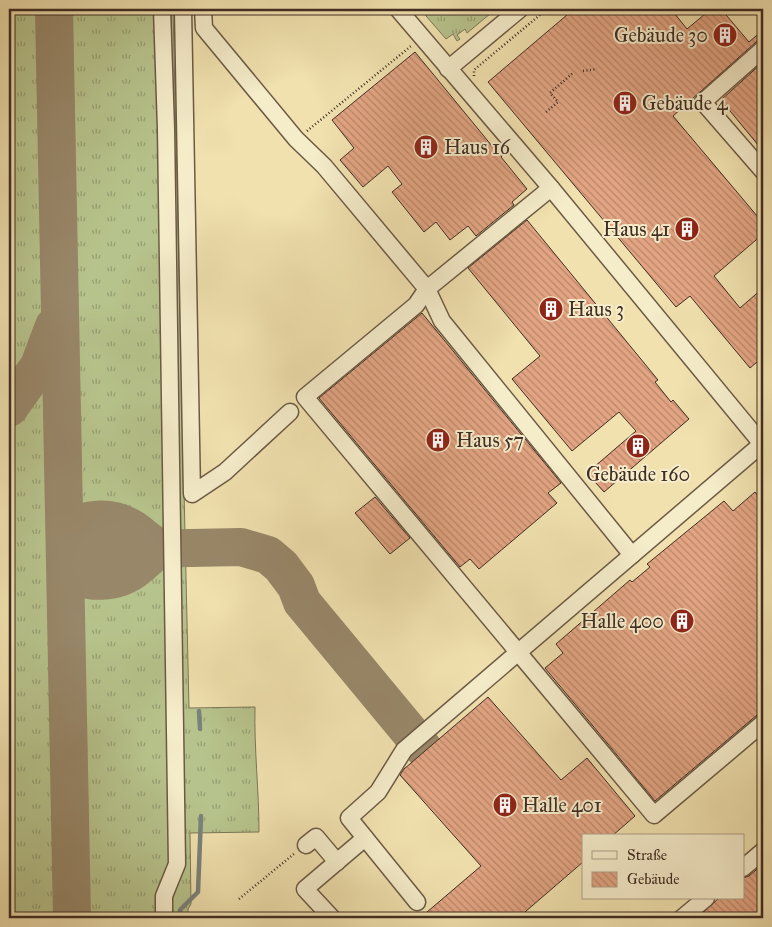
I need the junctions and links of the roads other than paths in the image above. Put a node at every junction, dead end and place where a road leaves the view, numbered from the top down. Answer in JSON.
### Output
{"nodes":[{"id":1,"x":162,"y":9,"type":"edge"},
{"id":2,"x":183,"y":9,"type":"edge"},
{"id":3,"x":203,"y":9,"type":"edge"},
{"id":4,"x":398,"y":9,"type":"edge"},
{"id":5,"x":520,"y":9,"type":"edge"},
{"id":6,"x":763,"y":49,"type":"edge"},
{"id":7,"x":448,"y":69,"type":"junction"},
{"id":8,"x":763,"y":171,"type":"edge"},
{"id":9,"x":551,"y":188,"type":"junction"},
{"id":10,"x":427,"y":289,"type":"junction"},
{"id":11,"x":290,"y":412,"type":"dead end"},
{"id":12,"x":763,"y":444,"type":"edge"},
{"id":13,"x":632,"y":555,"type":"junction"},
{"id":14,"x":517,"y":654,"type":"junction"},
{"id":15,"x":763,"y":723,"type":"edge"},
{"id":16,"x":365,"y":838,"type":"junction"},
{"id":17,"x":306,"y":844,"type":"road end"},
{"id":18,"x":763,"y":851,"type":"edge"},
{"id":19,"x":337,"y":862,"type":"junction"},
{"id":20,"x":744,"y":867,"type":"edge"},
{"id":21,"x":704,"y":900,"type":"edge"},
{"id":22,"x":417,"y":902,"type":"dead end"},
{"id":23,"x":164,"y":918,"type":"edge"},
{"id":24,"x":332,"y":918,"type":"edge"},
{"id":25,"x":682,"y":918,"type":"edge"}],
"edges":[{"from":1,"to":23,"type":"lane"},
{"from":2,"to":11,"type":"lane"},
{"from":3,"to":10,"type":"lane"},
{"from":4,"to":7,"type":"lane"},
{"from":5,"to":7,"type":"lane"},
{"from":6,"to":8,"type":"lane"},
{"from":7,"to":9,"type":"lane"},
{"from":9,"to":10,"type":"lane"},
{"from":9,"to":12,"type":"lane"},
{"from":10,"to":13,"type":"lane"},
{"from":10,"to":14,"type":"lane"},
{"from":12,"to":13,"type":"lane"},
{"from":13,"to":14,"type":"lane"},
{"from":14,"to":15,"type":"lane"},
{"from":14,"to":16,"type":"lane"},
{"from":16,"to":19,"type":"lane"},
{"from":16,"to":22,"type":"lane"},
{"from":17,"to":19,"type":"lane"},
{"from":18,"to":20,"type":"lane"},
{"from":19,"to":24,"type":"lane"},
{"from":21,"to":25,"type":"lane"}]}
